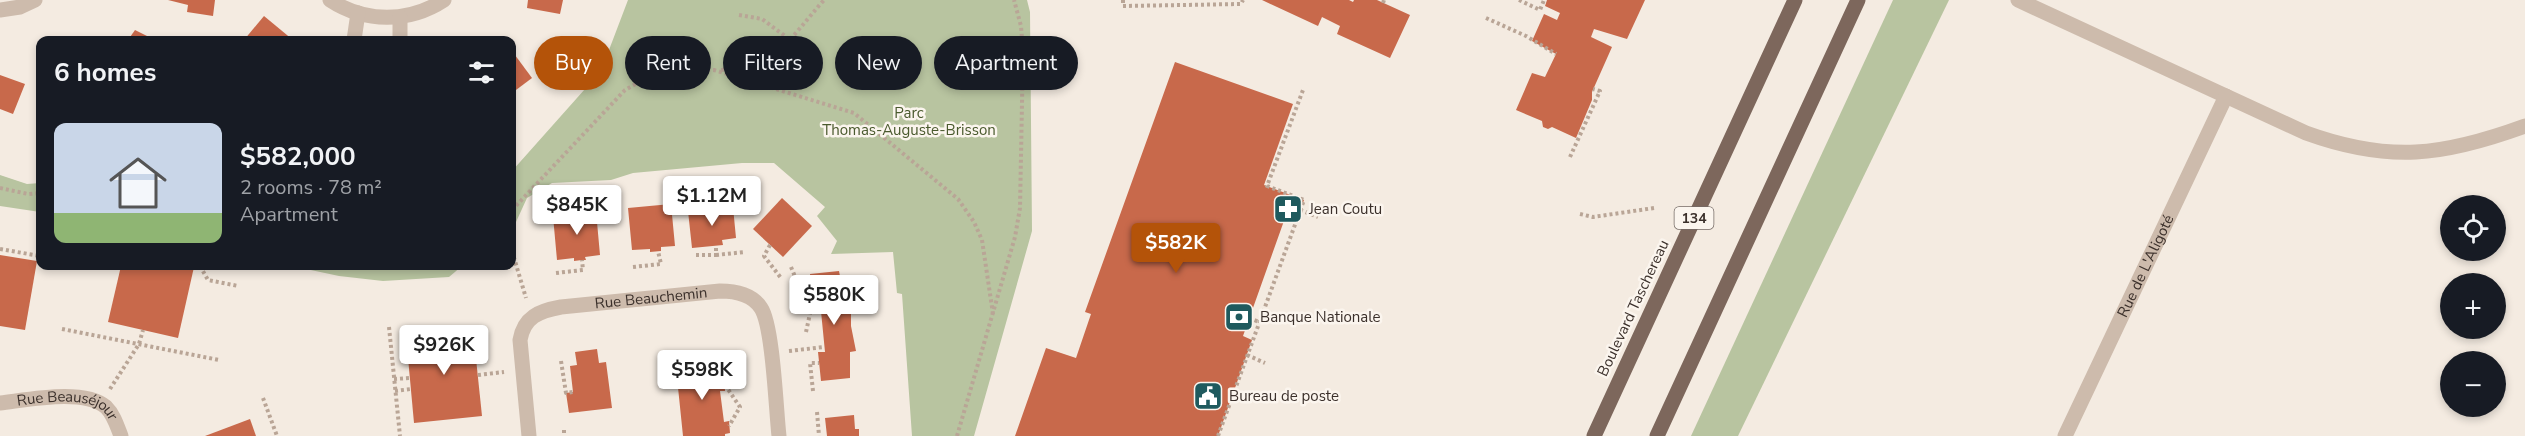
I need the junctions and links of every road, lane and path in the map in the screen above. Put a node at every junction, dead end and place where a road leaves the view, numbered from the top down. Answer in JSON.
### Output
{"nodes":[{"id":1,"x":35,"y":0,"type":"edge"},
{"id":2,"x":330,"y":0,"type":"edge"},
{"id":3,"x":444,"y":0,"type":"edge"},
{"id":4,"x":824,"y":0,"type":"edge"},
{"id":5,"x":1014,"y":0,"type":"edge"},
{"id":6,"x":1123,"y":0,"type":"edge"},
{"id":7,"x":1243,"y":0,"type":"edge"},
{"id":8,"x":1519,"y":0,"type":"edge"},
{"id":9,"x":1795,"y":0,"type":"edge"},
{"id":10,"x":1858,"y":0,"type":"edge"},
{"id":11,"x":2018,"y":0,"type":"edge"},
{"id":12,"x":1203,"y":2,"type":"edge"},
{"id":13,"x":1544,"y":4,"type":"edge"},
{"id":14,"x":0,"y":10,"type":"edge"},
{"id":15,"x":358,"y":13,"type":"junction"},
{"id":16,"x":739,"y":15,"type":"dead end"},
{"id":17,"x":400,"y":17,"type":"junction"},
{"id":18,"x":1486,"y":18,"type":"dead end"},
{"id":19,"x":355,"y":36,"type":"edge"},
{"id":20,"x":400,"y":36,"type":"edge"},
{"id":21,"x":785,"y":36,"type":"edge"},
{"id":22,"x":792,"y":36,"type":"edge"},
{"id":23,"x":1556,"y":54,"type":"dead end"},
{"id":24,"x":723,"y":69,"type":"edge"},
{"id":25,"x":714,"y":70,"type":"junction"},
{"id":26,"x":1593,"y":89,"type":"dead end"},
{"id":27,"x":1303,"y":90,"type":"dead end"},
{"id":28,"x":2226,"y":96,"type":"junction"},
{"id":29,"x":2525,"y":126,"type":"edge"},
{"id":30,"x":1570,"y":157,"type":"dead end"},
{"id":31,"x":0,"y":188,"type":"edge"},
{"id":32,"x":36,"y":193,"type":"edge"},
{"id":33,"x":516,"y":206,"type":"edge"},
{"id":34,"x":1654,"y":208,"type":"dead end"},
{"id":35,"x":1300,"y":210,"type":"junction"},
{"id":36,"x":1580,"y":214,"type":"dead end"},
{"id":37,"x":1318,"y":217,"type":"dead end"},
{"id":38,"x":770,"y":245,"type":"dead end"},
{"id":39,"x":716,"y":246,"type":"dead end"},
{"id":40,"x":0,"y":249,"type":"edge"},
{"id":41,"x":658,"y":251,"type":"dead end"},
{"id":42,"x":745,"y":252,"type":"dead end"},
{"id":43,"x":36,"y":255,"type":"edge"},
{"id":44,"x":696,"y":255,"type":"dead end"},
{"id":45,"x":716,"y":255,"type":"junction"},
{"id":46,"x":582,"y":260,"type":"dead end"},
{"id":47,"x":516,"y":264,"type":"edge"},
{"id":48,"x":633,"y":267,"type":"dead end"},
{"id":49,"x":791,"y":267,"type":"dead end"},
{"id":50,"x":202,"y":270,"type":"edge"},
{"id":51,"x":556,"y":273,"type":"dead end"},
{"id":52,"x":781,"y":278,"type":"dead end"},
{"id":53,"x":238,"y":286,"type":"dead end"},
{"id":54,"x":813,"y":297,"type":"dead end"},
{"id":55,"x":526,"y":298,"type":"dead end"},
{"id":56,"x":820,"y":308,"type":"dead end"},
{"id":57,"x":993,"y":314,"type":"junction"},
{"id":58,"x":1249,"y":318,"type":"dead end"},
{"id":59,"x":1259,"y":322,"type":"junction"},
{"id":60,"x":389,"y":327,"type":"dead end"},
{"id":61,"x":62,"y":329,"type":"dead end"},
{"id":62,"x":143,"y":330,"type":"dead end"},
{"id":63,"x":807,"y":332,"type":"dead end"},
{"id":64,"x":139,"y":344,"type":"junction"},
{"id":65,"x":824,"y":347,"type":"dead end"},
{"id":66,"x":770,"y":352,"type":"junction"},
{"id":67,"x":1247,"y":355,"type":"junction"},
{"id":68,"x":219,"y":360,"type":"dead end"},
{"id":69,"x":561,"y":361,"type":"dead end"},
{"id":70,"x":819,"y":363,"type":"dead end"},
{"id":71,"x":1265,"y":363,"type":"dead end"},
{"id":72,"x":522,"y":370,"type":"junction"},
{"id":73,"x":478,"y":375,"type":"dead end"},
{"id":74,"x":410,"y":378,"type":"dead end"},
{"id":75,"x":394,"y":379,"type":"junction"},
{"id":76,"x":725,"y":385,"type":"dead end"},
{"id":77,"x":411,"y":389,"type":"dead end"},
{"id":78,"x":395,"y":391,"type":"junction"},
{"id":79,"x":813,"y":391,"type":"dead end"},
{"id":80,"x":573,"y":393,"type":"dead end"},
{"id":81,"x":263,"y":398,"type":"dead end"},
{"id":82,"x":0,"y":403,"type":"edge"},
{"id":83,"x":101,"y":404,"type":"junction"},
{"id":84,"x":818,"y":412,"type":"dead end"},
{"id":85,"x":729,"y":426,"type":"dead end"},
{"id":86,"x":564,"y":430,"type":"dead end"},
{"id":87,"x":121,"y":436,"type":"edge"},
{"id":88,"x":277,"y":436,"type":"edge"},
{"id":89,"x":400,"y":436,"type":"edge"},
{"id":90,"x":529,"y":436,"type":"edge"},
{"id":91,"x":564,"y":436,"type":"edge"},
{"id":92,"x":779,"y":436,"type":"edge"},
{"id":93,"x":819,"y":436,"type":"edge"},
{"id":94,"x":957,"y":436,"type":"edge"},
{"id":95,"x":1218,"y":436,"type":"edge"},
{"id":96,"x":1594,"y":436,"type":"edge"},
{"id":97,"x":1657,"y":436,"type":"edge"},
{"id":98,"x":2065,"y":436,"type":"edge"}],
"edges":[{"from":1,"to":14,"type":"street"},
{"from":2,"to":15,"type":"street"},
{"from":3,"to":17,"type":"street"},
{"from":4,"to":22,"type":"path"},
{"from":5,"to":57,"type":"path"},
{"from":6,"to":12,"type":"path"},
{"from":7,"to":12,"type":"path"},
{"from":8,"to":13,"type":"path"},
{"from":9,"to":96,"type":"main road","name":"Boulevard Taschereau","number":"134"},
{"from":10,"to":97,"type":"main road"},
{"from":11,"to":28,"type":"street"},
{"from":15,"to":17,"type":"street"},
{"from":15,"to":19,"type":"street"},
{"from":16,"to":21,"type":"path"},
{"from":17,"to":20,"type":"street"},
{"from":18,"to":23,"type":"path"},
{"from":24,"to":25,"type":"path"},
{"from":25,"to":33,"type":"path"},
{"from":25,"to":57,"type":"path"},
{"from":26,"to":30,"type":"path"},
{"from":27,"to":35,"type":"path"},
{"from":28,"to":29,"type":"street"},
{"from":28,"to":98,"type":"street","name":"Rue de L'Aligoté"},
{"from":31,"to":32,"type":"path"},
{"from":34,"to":36,"type":"path"},
{"from":35,"to":37,"type":"path"},
{"from":35,"to":59,"type":"path"},
{"from":38,"to":52,"type":"path"},
{"from":39,"to":45,"type":"path"},
{"from":40,"to":43,"type":"path"},
{"from":41,"to":48,"type":"path"},
{"from":42,"to":45,"type":"path"},
{"from":44,"to":45,"type":"path"},
{"from":46,"to":51,"type":"path"},
{"from":47,"to":55,"type":"path"},
{"from":49,"to":54,"type":"path"},
{"from":50,"to":53,"type":"path"},
{"from":56,"to":63,"type":"path"},
{"from":57,"to":94,"type":"path"},
{"from":58,"to":59,"type":"path"},
{"from":59,"to":67,"type":"path"},
{"from":60,"to":75,"type":"path"},
{"from":61,"to":64,"type":"path"},
{"from":62,"to":64,"type":"path"},
{"from":64,"to":68,"type":"path"},
{"from":64,"to":83,"type":"path"},
{"from":65,"to":66,"type":"path"},
{"from":66,"to":72,"type":"street","name":"Rue Beauchemin"},
{"from":66,"to":92,"type":"street","name":"Rue Beauchemin"},
{"from":67,"to":71,"type":"path"},
{"from":67,"to":95,"type":"path"},
{"from":69,"to":80,"type":"path"},
{"from":70,"to":79,"type":"path"},
{"from":72,"to":73,"type":"path"},
{"from":72,"to":90,"type":"street","name":"Rue Beauchemin"},
{"from":74,"to":75,"type":"path"},
{"from":75,"to":78,"type":"path"},
{"from":76,"to":85,"type":"path"},
{"from":77,"to":78,"type":"path"},
{"from":78,"to":89,"type":"path"},
{"from":81,"to":88,"type":"path"},
{"from":82,"to":83,"type":"street","name":"Rue Beauséjour"},
{"from":83,"to":87,"type":"street","name":"Rue Beauséjour"},
{"from":84,"to":93,"type":"path"},
{"from":86,"to":91,"type":"path"}]}
